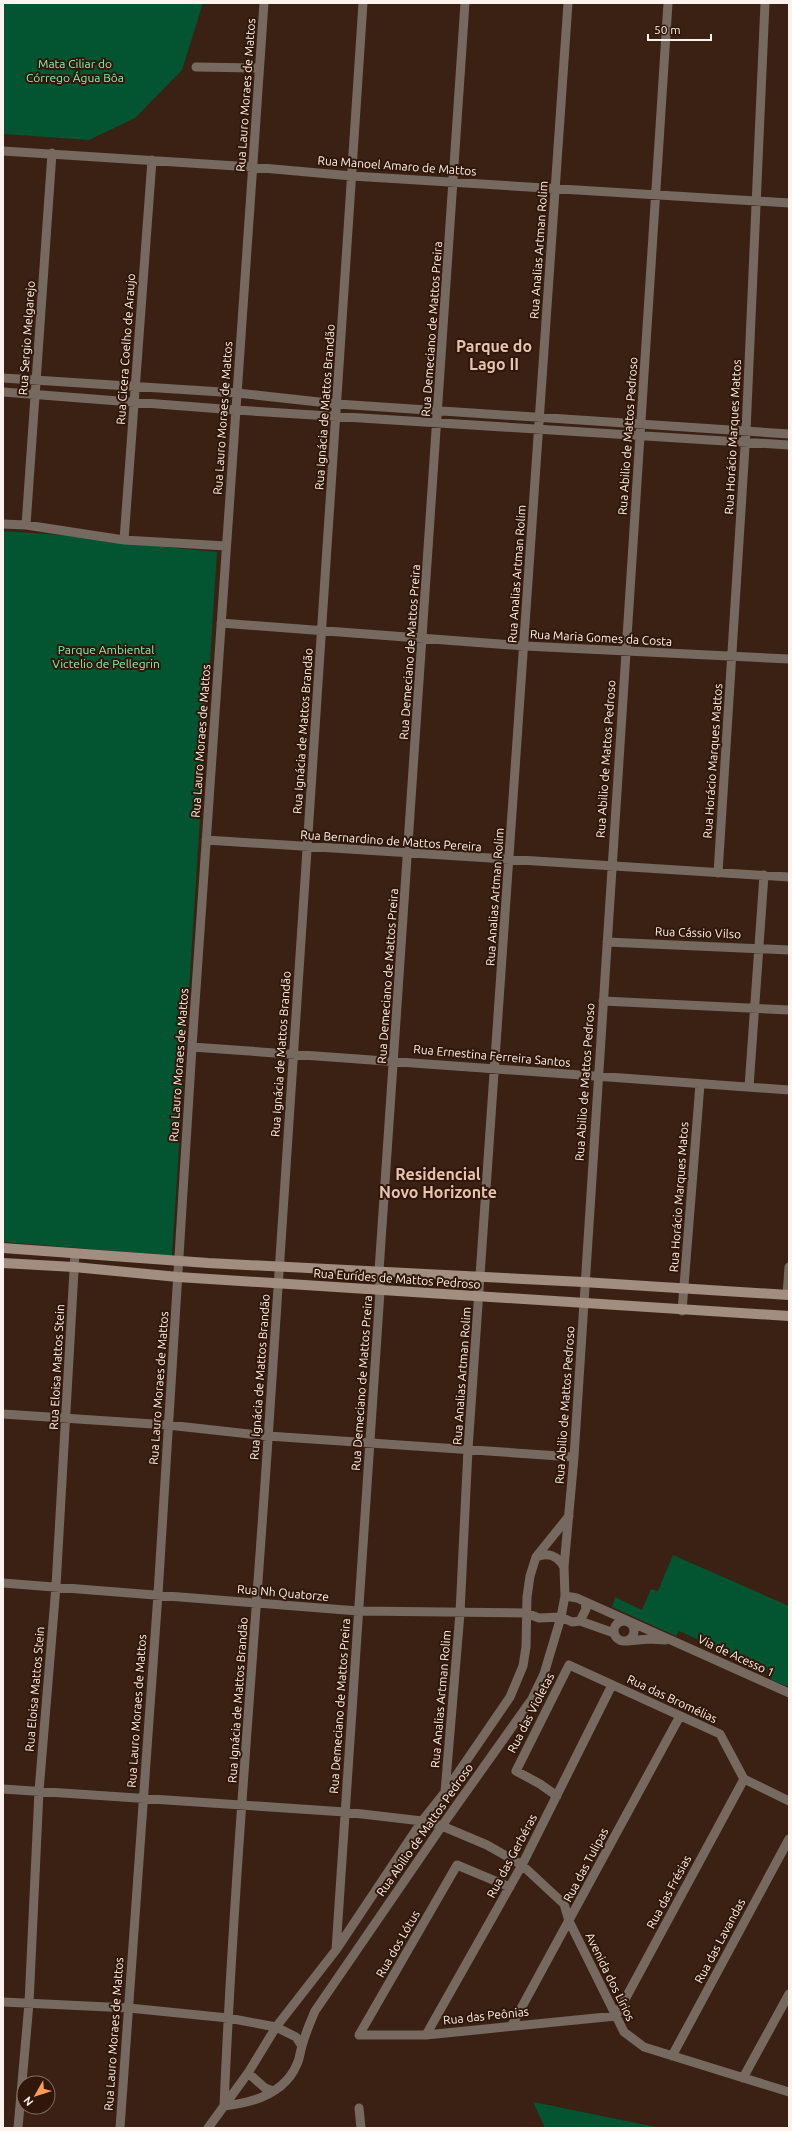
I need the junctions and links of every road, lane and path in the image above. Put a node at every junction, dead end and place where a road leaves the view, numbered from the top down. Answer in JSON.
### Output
{"nodes":[{"id":1,"x":264,"y":3,"type":"edge"},
{"id":2,"x":364,"y":3,"type":"edge"},
{"id":3,"x":465,"y":3,"type":"edge"},
{"id":4,"x":568,"y":3,"type":"edge"},
{"id":5,"x":668,"y":3,"type":"edge"},
{"id":6,"x":765,"y":3,"type":"edge"},
{"id":7,"x":196,"y":67,"type":"dead end"},
{"id":8,"x":260,"y":68,"type":"junction"},
{"id":9,"x":3,"y":151,"type":"edge"},
{"id":10,"x":52,"y":153,"type":"junction"},
{"id":11,"x":152,"y":160,"type":"junction"},
{"id":12,"x":252,"y":167,"type":"junction"},
{"id":13,"x":355,"y":176,"type":"junction"},
{"id":14,"x":454,"y":182,"type":"junction"},
{"id":15,"x":552,"y":188,"type":"junction"},
{"id":16,"x":655,"y":194,"type":"junction"},
{"id":17,"x":757,"y":200,"type":"junction"},
{"id":18,"x":789,"y":203,"type":"edge"},
{"id":19,"x":3,"y":378,"type":"edge"},
{"id":20,"x":37,"y":380,"type":"junction"},
{"id":21,"x":135,"y":386,"type":"junction"},
{"id":22,"x":3,"y":392,"type":"edge"},
{"id":23,"x":236,"y":393,"type":"junction"},
{"id":24,"x":35,"y":394,"type":"junction"},
{"id":25,"x":134,"y":401,"type":"junction"},
{"id":26,"x":337,"y":404,"type":"junction"},
{"id":27,"x":439,"y":406,"type":"junction"},
{"id":28,"x":235,"y":410,"type":"junction"},
{"id":29,"x":336,"y":416,"type":"junction"},
{"id":30,"x":539,"y":417,"type":"junction"},
{"id":31,"x":437,"y":422,"type":"junction"},
{"id":32,"x":640,"y":423,"type":"junction"},
{"id":33,"x":539,"y":428,"type":"junction"},
{"id":34,"x":746,"y":431,"type":"junction"},
{"id":35,"x":789,"y":434,"type":"edge"},
{"id":36,"x":640,"y":435,"type":"junction"},
{"id":37,"x":746,"y":442,"type":"junction"},
{"id":38,"x":789,"y":445,"type":"edge"},
{"id":39,"x":3,"y":524,"type":"edge"},
{"id":40,"x":26,"y":525,"type":"junction"},
{"id":41,"x":124,"y":540,"type":"junction"},
{"id":42,"x":226,"y":546,"type":"junction"},
{"id":43,"x":221,"y":623,"type":"junction"},
{"id":44,"x":322,"y":630,"type":"junction"},
{"id":45,"x":423,"y":638,"type":"junction"},
{"id":46,"x":525,"y":646,"type":"junction"},
{"id":47,"x":625,"y":651,"type":"junction"},
{"id":48,"x":732,"y":656,"type":"junction"},
{"id":49,"x":789,"y":660,"type":"edge"},
{"id":50,"x":206,"y":840,"type":"junction"},
{"id":51,"x":307,"y":847,"type":"junction"},
{"id":52,"x":409,"y":854,"type":"junction"},
{"id":53,"x":510,"y":861,"type":"junction"},
{"id":54,"x":612,"y":866,"type":"junction"},
{"id":55,"x":718,"y":873,"type":"junction"},
{"id":56,"x":764,"y":875,"type":"junction"},
{"id":57,"x":789,"y":877,"type":"edge"},
{"id":58,"x":607,"y":942,"type":"junction"},
{"id":59,"x":758,"y":948,"type":"junction"},
{"id":60,"x":789,"y":950,"type":"edge"},
{"id":61,"x":603,"y":1001,"type":"junction"},
{"id":62,"x":754,"y":1008,"type":"junction"},
{"id":63,"x":789,"y":1010,"type":"edge"},
{"id":64,"x":192,"y":1047,"type":"junction"},
{"id":65,"x":292,"y":1054,"type":"junction"},
{"id":66,"x":394,"y":1060,"type":"junction"},
{"id":67,"x":494,"y":1067,"type":"junction"},
{"id":68,"x":598,"y":1078,"type":"junction"},
{"id":69,"x":700,"y":1084,"type":"junction"},
{"id":70,"x":749,"y":1087,"type":"junction"},
{"id":71,"x":789,"y":1090,"type":"edge"},
{"id":72,"x":3,"y":1248,"type":"edge"},
{"id":73,"x":75,"y":1253,"type":"junction"},
{"id":74,"x":179,"y":1260,"type":"junction"},
{"id":75,"x":3,"y":1263,"type":"edge"},
{"id":76,"x":279,"y":1266,"type":"junction"},
{"id":77,"x":74,"y":1267,"type":"junction"},
{"id":78,"x":789,"y":1267,"type":"edge"},
{"id":79,"x":379,"y":1271,"type":"junction"},
{"id":80,"x":178,"y":1277,"type":"junction"},
{"id":81,"x":481,"y":1277,"type":"junction"},
{"id":82,"x":583,"y":1282,"type":"junction"},
{"id":83,"x":278,"y":1284,"type":"junction"},
{"id":84,"x":684,"y":1288,"type":"junction"},
{"id":85,"x":380,"y":1291,"type":"junction"},
{"id":86,"x":788,"y":1295,"type":"edge"},
{"id":87,"x":479,"y":1297,"type":"junction"},
{"id":88,"x":583,"y":1304,"type":"junction"},
{"id":89,"x":682,"y":1311,"type":"junction"},
{"id":90,"x":789,"y":1316,"type":"edge"},
{"id":91,"x":3,"y":1414,"type":"edge"},
{"id":92,"x":66,"y":1418,"type":"junction"},
{"id":93,"x":168,"y":1425,"type":"junction"},
{"id":94,"x":268,"y":1436,"type":"junction"},
{"id":95,"x":370,"y":1443,"type":"junction"},
{"id":96,"x":468,"y":1449,"type":"junction"},
{"id":97,"x":574,"y":1456,"type":"junction"},
{"id":98,"x":569,"y":1516,"type":"junction"},
{"id":99,"x":536,"y":1557,"type":"junction"},
{"id":100,"x":564,"y":1566,"type":"junction"},
{"id":101,"x":3,"y":1583,"type":"edge"},
{"id":102,"x":56,"y":1586,"type":"junction"},
{"id":103,"x":158,"y":1594,"type":"junction"},
{"id":104,"x":565,"y":1596,"type":"junction"},
{"id":105,"x":257,"y":1602,"type":"junction"},
{"id":106,"x":585,"y":1602,"type":"junction"},
{"id":107,"x":358,"y":1611,"type":"junction"},
{"id":108,"x":460,"y":1613,"type":"junction"},
{"id":109,"x":526,"y":1613,"type":"junction"},
{"id":110,"x":561,"y":1617,"type":"junction"},
{"id":111,"x":580,"y":1621,"type":"junction"},
{"id":112,"x":626,"y":1621,"type":"junction"},
{"id":113,"x":614,"y":1633,"type":"junction"},
{"id":114,"x":673,"y":1640,"type":"junction"},
{"id":115,"x":625,"y":1641,"type":"junction"},
{"id":116,"x":569,"y":1665,"type":"joint"},
{"id":117,"x":612,"y":1685,"type":"junction"},
{"id":118,"x":789,"y":1693,"type":"edge"},
{"id":119,"x":680,"y":1716,"type":"junction"},
{"id":120,"x":744,"y":1779,"type":"junction"},
{"id":121,"x":3,"y":1789,"type":"edge"},
{"id":122,"x":39,"y":1792,"type":"junction"},
{"id":123,"x":445,"y":1792,"type":"junction"},
{"id":124,"x":557,"y":1796,"type":"junction"},
{"id":125,"x":142,"y":1798,"type":"junction"},
{"id":126,"x":789,"y":1801,"type":"edge"},
{"id":127,"x":243,"y":1804,"type":"junction"},
{"id":128,"x":345,"y":1812,"type":"junction"},
{"id":129,"x":422,"y":1821,"type":"junction"},
{"id":130,"x":443,"y":1824,"type":"junction"},
{"id":131,"x":789,"y":1838,"type":"edge"},
{"id":132,"x":523,"y":1863,"type":"junction"},
{"id":133,"x":510,"y":1887,"type":"junction"},
{"id":134,"x":568,"y":1921,"type":"junction"},
{"id":135,"x":336,"y":1950,"type":"junction"},
{"id":136,"x":789,"y":1994,"type":"edge"},
{"id":137,"x":3,"y":2002,"type":"edge"},
{"id":138,"x":29,"y":2003,"type":"junction"},
{"id":139,"x":129,"y":2008,"type":"junction"},
{"id":140,"x":616,"y":2016,"type":"junction"},
{"id":141,"x":228,"y":2018,"type":"junction"},
{"id":142,"x":512,"y":2025,"type":"junction"},
{"id":143,"x":276,"y":2027,"type":"junction"},
{"id":144,"x":359,"y":2035,"type":"joint"},
{"id":145,"x":426,"y":2035,"type":"junction"},
{"id":146,"x":302,"y":2046,"type":"junction"},
{"id":147,"x":672,"y":2056,"type":"junction"},
{"id":148,"x":248,"y":2073,"type":"junction"},
{"id":149,"x":743,"y":2078,"type":"junction"},
{"id":150,"x":273,"y":2091,"type":"junction"},
{"id":151,"x":789,"y":2092,"type":"edge"},
{"id":152,"x":224,"y":2106,"type":"junction"},
{"id":153,"x":359,"y":2108,"type":"dead end"},
{"id":154,"x":18,"y":2128,"type":"edge"},
{"id":155,"x":120,"y":2128,"type":"edge"},
{"id":156,"x":208,"y":2128,"type":"edge"},
{"id":157,"x":361,"y":2128,"type":"edge"}],
"edges":[{"from":1,"to":8,"type":"street","name":"Rua Lauro Moraes de Mattos"},
{"from":2,"to":13,"type":"street","name":"Rua Ignácia de Mattos Brandão"},
{"from":3,"to":14,"type":"street","name":"Rua Demeciano de Mattos Preira"},
{"from":4,"to":15,"type":"street","name":"Rua Analias Artman Rolim"},
{"from":5,"to":16,"type":"street","name":"Rua Abilio de Mattos Pedroso"},
{"from":6,"to":17,"type":"street","name":"Rua Horácio Marques Mattos"},
{"from":7,"to":8,"type":"street"},
{"from":8,"to":12,"type":"street","name":"Rua Lauro Moraes de Mattos"},
{"from":9,"to":10,"type":"street","name":"Rua Manoel Amaro de Mattos"},
{"from":10,"to":11,"type":"street","name":"Rua Manoel Amaro de Mattos"},
{"from":10,"to":20,"type":"street","name":"Rua Sergio Melgarejo"},
{"from":11,"to":12,"type":"street","name":"Rua Manoel Amaro de Mattos"},
{"from":11,"to":21,"type":"street","name":"Rua Cicera Coelho de Araujo"},
{"from":12,"to":13,"type":"street","name":"Rua Manoel Amaro de Mattos"},
{"from":12,"to":23,"type":"street","name":"Rua Lauro Moraes de Mattos"},
{"from":13,"to":14,"type":"street","name":"Rua Manoel Amaro de Mattos"},
{"from":13,"to":26,"type":"street","name":"Rua Ignácia de Mattos Brandão"},
{"from":14,"to":15,"type":"street","name":"Rua Manoel Amaro de Mattos"},
{"from":14,"to":27,"type":"street","name":"Rua Demeciano de Mattos Preira"},
{"from":15,"to":16,"type":"street","name":"Rua Manoel Amaro de Mattos"},
{"from":15,"to":30,"type":"street","name":"Rua Analias Artman Rolim"},
{"from":16,"to":17,"type":"street","name":"Rua Manoel Amaro de Mattos"},
{"from":16,"to":32,"type":"street","name":"Rua Abilio de Mattos Pedroso"},
{"from":17,"to":18,"type":"street","name":"Rua Manoel Amaro de Mattos"},
{"from":17,"to":34,"type":"street","name":"Rua Horácio Marques Mattos"},
{"from":19,"to":20,"type":"street"},
{"from":20,"to":21,"type":"street"},
{"from":20,"to":24,"type":"street","name":"Rua Sergio Melgarejo"},
{"from":21,"to":23,"type":"street"},
{"from":21,"to":25,"type":"street","name":"Rua Cicera Coelho de Araujo"},
{"from":22,"to":24,"type":"street"},
{"from":23,"to":26,"type":"street"},
{"from":23,"to":28,"type":"street","name":"Rua Lauro Moraes de Mattos"},
{"from":24,"to":25,"type":"street"},
{"from":24,"to":40,"type":"street","name":"Rua Sergio Melgarejo"},
{"from":25,"to":28,"type":"street"},
{"from":25,"to":41,"type":"street","name":"Rua Cicera Coelho de Araujo"},
{"from":26,"to":27,"type":"street"},
{"from":26,"to":29,"type":"street","name":"Rua Ignácia de Mattos Brandão"},
{"from":27,"to":30,"type":"street"},
{"from":27,"to":31,"type":"street","name":"Rua Demeciano de Mattos Preira"},
{"from":28,"to":29,"type":"street"},
{"from":28,"to":42,"type":"street","name":"Rua Lauro Moraes de Mattos"},
{"from":29,"to":31,"type":"street"},
{"from":29,"to":44,"type":"street","name":"Rua Ignácia de Mattos Brandão"},
{"from":30,"to":32,"type":"street"},
{"from":30,"to":33,"type":"street","name":"Rua Analias Artman Rolim"},
{"from":31,"to":33,"type":"street"},
{"from":31,"to":45,"type":"street","name":"Rua Demeciano de Mattos Preira"},
{"from":32,"to":34,"type":"street"},
{"from":32,"to":36,"type":"street","name":"Rua Abilio de Mattos Pedroso"},
{"from":33,"to":36,"type":"street"},
{"from":33,"to":46,"type":"street","name":"Rua Analias Artman Rolim"},
{"from":34,"to":35,"type":"street"},
{"from":34,"to":37,"type":"street","name":"Rua Horácio Marques Mattos"},
{"from":36,"to":37,"type":"street"},
{"from":36,"to":47,"type":"street","name":"Rua Abilio de Mattos Pedroso"},
{"from":37,"to":38,"type":"street"},
{"from":37,"to":48,"type":"street","name":"Rua Horácio Marques Mattos"},
{"from":39,"to":40,"type":"street"},
{"from":40,"to":41,"type":"street"},
{"from":41,"to":42,"type":"street"},
{"from":42,"to":43,"type":"street","name":"Rua Lauro Moraes de Mattos"},
{"from":43,"to":44,"type":"street","name":"Rua Maria Gomes da Costa"},
{"from":43,"to":50,"type":"street","name":"Rua Lauro Moraes de Mattos"},
{"from":44,"to":45,"type":"street","name":"Rua Maria Gomes da Costa"},
{"from":44,"to":51,"type":"street","name":"Rua Ignácia de Mattos Brandão"},
{"from":45,"to":46,"type":"street","name":"Rua Maria Gomes da Costa"},
{"from":45,"to":52,"type":"street","name":"Rua Demeciano de Mattos Preira"},
{"from":46,"to":47,"type":"street","name":"Rua Maria Gomes da Costa"},
{"from":46,"to":53,"type":"street","name":"Rua Analias Artman Rolim"},
{"from":47,"to":48,"type":"street","name":"Rua Maria Gomes da Costa"},
{"from":47,"to":54,"type":"street","name":"Rua Abilio de Mattos Pedroso"},
{"from":48,"to":49,"type":"street","name":"Rua Maria Gomes da Costa"},
{"from":48,"to":55,"type":"street","name":"Rua Horácio Marques Mattos"},
{"from":50,"to":51,"type":"street","name":"Rua Bernardino de Mattos Pereira"},
{"from":50,"to":64,"type":"street","name":"Rua Lauro Moraes de Mattos"},
{"from":51,"to":52,"type":"street","name":"Rua Bernardino de Mattos Pereira"},
{"from":51,"to":65,"type":"street","name":"Rua Ignácia de Mattos Brandão"},
{"from":52,"to":53,"type":"street","name":"Rua Bernardino de Mattos Pereira"},
{"from":52,"to":66,"type":"street","name":"Rua Demeciano de Mattos Preira"},
{"from":53,"to":54,"type":"street","name":"Rua Bernardino de Mattos Pereira"},
{"from":53,"to":67,"type":"street","name":"Rua Analias Artman Rolim"},
{"from":54,"to":55,"type":"street","name":"Rua Bernardino de Mattos Pereira"},
{"from":54,"to":58,"type":"street","name":"Rua Abilio de Mattos Pedroso"},
{"from":55,"to":56,"type":"street","name":"Rua Bernardino de Mattos Pereira"},
{"from":56,"to":57,"type":"street","name":"Rua Bernardino de Mattos Pereira"},
{"from":56,"to":59,"type":"street"},
{"from":58,"to":59,"type":"street","name":"Rua Cássio Vilso"},
{"from":58,"to":61,"type":"street","name":"Rua Abilio de Mattos Pedroso"},
{"from":59,"to":60,"type":"street","name":"Rua Cássio Vilso"},
{"from":59,"to":62,"type":"street"},
{"from":61,"to":62,"type":"street"},
{"from":61,"to":68,"type":"street","name":"Rua Abilio de Mattos Pedroso"},
{"from":62,"to":63,"type":"street"},
{"from":62,"to":70,"type":"street"},
{"from":64,"to":65,"type":"street","name":"Rua Ernestina Ferreira Santos"},
{"from":64,"to":74,"type":"street","name":"Rua Lauro Moraes de Mattos"},
{"from":65,"to":66,"type":"street","name":"Rua Ernestina Ferreira Santos"},
{"from":65,"to":76,"type":"street","name":"Rua Ignácia de Mattos Brandão"},
{"from":66,"to":67,"type":"street","name":"Rua Ernestina Ferreira Santos"},
{"from":66,"to":79,"type":"street","name":"Rua Demeciano de Mattos Preira"},
{"from":67,"to":68,"type":"street","name":"Rua Ernestina Ferreira Santos"},
{"from":67,"to":81,"type":"street","name":"Rua Analias Artman Rolim"},
{"from":68,"to":69,"type":"street","name":"Rua Ernestina Ferreira Santos"},
{"from":68,"to":82,"type":"street","name":"Rua Abilio de Mattos Pedroso"},
{"from":69,"to":70,"type":"street","name":"Rua Ernestina Ferreira Santos"},
{"from":69,"to":84,"type":"street","name":"Rua Horácio Marques Matos"},
{"from":70,"to":71,"type":"street","name":"Rua Ernestina Ferreira Santos"},
{"from":72,"to":73,"type":"street","name":"Rua Eurídes de Mattos Pedroso"},
{"from":73,"to":74,"type":"street","name":"Rua Eurídes de Mattos Pedroso"},
{"from":73,"to":77,"type":"street","name":"Rua Eloisa Mattos Stein"},
{"from":74,"to":76,"type":"street","name":"Rua Eurídes de Mattos Pedroso"},
{"from":74,"to":80,"type":"street","name":"Rua Lauro Moraes de Mattos"},
{"from":75,"to":77,"type":"street","name":"Rua Eurídes de Mattos Pedroso"},
{"from":76,"to":79,"type":"street","name":"Rua Eurídes de Mattos Pedroso"},
{"from":76,"to":83,"type":"street","name":"Rua Ignácia de Mattos Brandão"},
{"from":77,"to":80,"type":"street","name":"Rua Eurídes de Mattos Pedroso"},
{"from":77,"to":92,"type":"street","name":"Rua Eloisa Mattos Stein"},
{"from":78,"to":86,"type":"street"},
{"from":79,"to":81,"type":"street","name":"Rua Eurídes de Mattos Pedroso"},
{"from":79,"to":85,"type":"street","name":"Rua Demeciano de Mattos Preira"},
{"from":80,"to":83,"type":"street","name":"Rua Eurídes de Mattos Pedroso"},
{"from":80,"to":93,"type":"street","name":"Rua Lauro Moraes de Mattos"},
{"from":81,"to":82,"type":"street","name":"Rua Eurídes de Mattos Pedroso"},
{"from":81,"to":87,"type":"street","name":"Rua Analias Artman Rolim"},
{"from":82,"to":84,"type":"street","name":"Rua Eurídes de Mattos Pedroso"},
{"from":82,"to":88,"type":"street","name":"Rua Abilio de Mattos Pedroso"},
{"from":83,"to":85,"type":"street","name":"Rua Eurídes de Mattos Pedroso"},
{"from":83,"to":94,"type":"street","name":"Rua Ignácia de Mattos Brandão"},
{"from":84,"to":86,"type":"street","name":"Rua Eurídes de Mattos Pedroso"},
{"from":84,"to":89,"type":"street","name":"Rua Horácio Marques Matos"},
{"from":85,"to":87,"type":"street","name":"Rua Eurídes de Mattos Pedroso"},
{"from":85,"to":95,"type":"street","name":"Rua Demeciano de Mattos Preira"},
{"from":87,"to":88,"type":"street","name":"Rua Eurídes de Mattos Pedroso"},
{"from":87,"to":96,"type":"street","name":"Rua Analias Artman Rolim"},
{"from":88,"to":89,"type":"street","name":"Rua Eurídes de Mattos Pedroso"},
{"from":88,"to":97,"type":"street","name":"Rua Abilio de Mattos Pedroso"},
{"from":89,"to":90,"type":"street","name":"Rua Eurídes de Mattos Pedroso"},
{"from":91,"to":92,"type":"street"},
{"from":92,"to":93,"type":"street"},
{"from":92,"to":102,"type":"street","name":"Rua Eloisa Mattos Stein"},
{"from":93,"to":94,"type":"street"},
{"from":93,"to":103,"type":"street","name":"Rua Lauro Moraes de Mattos"},
{"from":94,"to":95,"type":"street"},
{"from":94,"to":105,"type":"street","name":"Rua Ignácia de Mattos Brandão"},
{"from":95,"to":96,"type":"street"},
{"from":95,"to":107,"type":"street","name":"Rua Demeciano de Mattos Preira"},
{"from":96,"to":97,"type":"street"},
{"from":96,"to":108,"type":"street","name":"Rua Analias Artman Rolim"},
{"from":97,"to":98,"type":"street","name":"Rua Abilio de Mattos Pedroso"},
{"from":98,"to":99,"type":"street","name":"Rua Abilio de Mattos Pedroso"},
{"from":98,"to":100,"type":"street","name":"Rua Abilio de Mattos Pedroso"},
{"from":99,"to":100,"type":"street"},
{"from":99,"to":109,"type":"street","name":"Rua Abilio de Mattos Pedroso"},
{"from":100,"to":104,"type":"street","name":"Rua Abilio de Mattos Pedroso"},
{"from":101,"to":102,"type":"street","name":"Rua Nh Quatorze"},
{"from":102,"to":103,"type":"street","name":"Rua Nh Quatorze"},
{"from":102,"to":122,"type":"street","name":"Rua Eloisa Mattos Stein"},
{"from":103,"to":105,"type":"street","name":"Rua Nh Quatorze"},
{"from":103,"to":125,"type":"street","name":"Rua Lauro Moraes de Mattos"},
{"from":104,"to":106,"type":"street"},
{"from":104,"to":110,"type":"street","name":"Rua Abilio de Mattos Pedroso"},
{"from":105,"to":107,"type":"street","name":"Rua Nh Quatorze"},
{"from":105,"to":127,"type":"street","name":"Rua Ignácia de Mattos Brandão"},
{"from":106,"to":111,"type":"street"},
{"from":106,"to":112,"type":"street","name":"Via de Acesso 1"},
{"from":107,"to":108,"type":"street","name":"Rua Nh Quatorze"},
{"from":107,"to":128,"type":"street","name":"Rua Demeciano de Mattos Preira"},
{"from":108,"to":109,"type":"street","name":"Rua Nh Quatorze"},
{"from":108,"to":123,"type":"street","name":"Rua Analias Artman Rolim"},
{"from":109,"to":110,"type":"street","name":"Rua Nh Quatorze"},
{"from":109,"to":123,"type":"street","name":"Rua Abilio de Mattos Pedroso"},
{"from":110,"to":111,"type":"street"},
{"from":110,"to":130,"type":"street","name":"Rua Abilio de Mattos Pedroso"},
{"from":111,"to":113,"type":"street"},
{"from":112,"to":113,"type":"street"},
{"from":112,"to":114,"type":"street","name":"Via de Acesso 1"},
{"from":112,"to":115,"type":"street"},
{"from":113,"to":115,"type":"street"},
{"from":114,"to":115,"type":"street"},
{"from":114,"to":118,"type":"street","name":"Via de Acesso 1"},
{"from":116,"to":117,"type":"street","name":"Rua das Bromélias"},
{"from":116,"to":124,"type":"street","name":"Rua das Violetas"},
{"from":117,"to":119,"type":"street","name":"Rua das Bromélias"},
{"from":117,"to":124,"type":"street","name":"Rua das Gerbéras"},
{"from":119,"to":120,"type":"street","name":"Rua das Bromélias"},
{"from":119,"to":134,"type":"street","name":"Rua das Tulipas"},
{"from":120,"to":126,"type":"street"},
{"from":120,"to":140,"type":"street","name":"Rua das Frésias"},
{"from":121,"to":122,"type":"street","name":"Avenida dos Lírios"},
{"from":122,"to":125,"type":"street","name":"Avenida dos Lírios"},
{"from":122,"to":138,"type":"street","name":"Rua Eloisa Mattos Stein"},
{"from":123,"to":129,"type":"street","name":"Rua Abilio de Mattos Pedroso"},
{"from":124,"to":132,"type":"street","name":"Rua das Gerbéras"},
{"from":125,"to":127,"type":"street","name":"Avenida dos Lírios"},
{"from":125,"to":139,"type":"street","name":"Rua Lauro Moraes de Mattos"},
{"from":127,"to":128,"type":"street","name":"Avenida dos Lírios"},
{"from":127,"to":141,"type":"street","name":"Rua Ignácia de Mattos Brandão"},
{"from":128,"to":129,"type":"street","name":"Avenida dos Lírios"},
{"from":128,"to":135,"type":"street","name":"Rua Demeciano de Mattos Preira"},
{"from":129,"to":130,"type":"street","name":"Avenida dos Lírios"},
{"from":129,"to":135,"type":"street","name":"Rua Abilio de Mattos Pedroso"},
{"from":130,"to":132,"type":"street","name":"Avenida dos Lírios"},
{"from":130,"to":146,"type":"street","name":"Rua Abilio de Mattos Pedroso"},
{"from":131,"to":147,"type":"street","name":"Rua das Lavandas"},
{"from":132,"to":133,"type":"street","name":"Rua das Gerbéras"},
{"from":132,"to":134,"type":"street","name":"Avenida dos Lírios"},
{"from":133,"to":144,"type":"street","name":"Rua dos Lótus"},
{"from":133,"to":145,"type":"street","name":"Rua das Gerbéras"},
{"from":134,"to":140,"type":"street","name":"Avenida dos Lírios"},
{"from":134,"to":142,"type":"street","name":"Rua das Tulipas"},
{"from":135,"to":143,"type":"street","name":"Rua Abilio de Mattos Pedroso"},
{"from":136,"to":149,"type":"street"},
{"from":137,"to":138,"type":"street"},
{"from":138,"to":139,"type":"street"},
{"from":138,"to":154,"type":"street","name":"Rua Eloisa Mattos Stein"},
{"from":139,"to":141,"type":"street"},
{"from":139,"to":155,"type":"street","name":"Rua Lauro Moraes de Mattos"},
{"from":140,"to":142,"type":"street","name":"Rua das Peônias"},
{"from":140,"to":147,"type":"street","name":"Avenida dos Lírios"},
{"from":141,"to":143,"type":"street"},
{"from":141,"to":152,"type":"street","name":"Rua Ignácia de Mattos Brandão"},
{"from":142,"to":145,"type":"street","name":"Rua das Peônias"},
{"from":143,"to":146,"type":"street"},
{"from":143,"to":148,"type":"street","name":"Rua Abilio de Mattos Pedroso"},
{"from":144,"to":145,"type":"street","name":"Rua das Peônias"},
{"from":146,"to":150,"type":"street","name":"Rua Abilio de Mattos Pedroso"},
{"from":147,"to":149,"type":"street","name":"Avenida dos Lírios"},
{"from":148,"to":150,"type":"street"},
{"from":148,"to":152,"type":"street","name":"Rua Abilio de Mattos Pedroso"},
{"from":149,"to":151,"type":"street","name":"Avenida dos Lírios"},
{"from":150,"to":152,"type":"street","name":"Rua Abilio de Mattos Pedroso"},
{"from":152,"to":156,"type":"street","name":"Rua Abilio de Mattos Pedroso"},
{"from":153,"to":157,"type":"street"}]}
